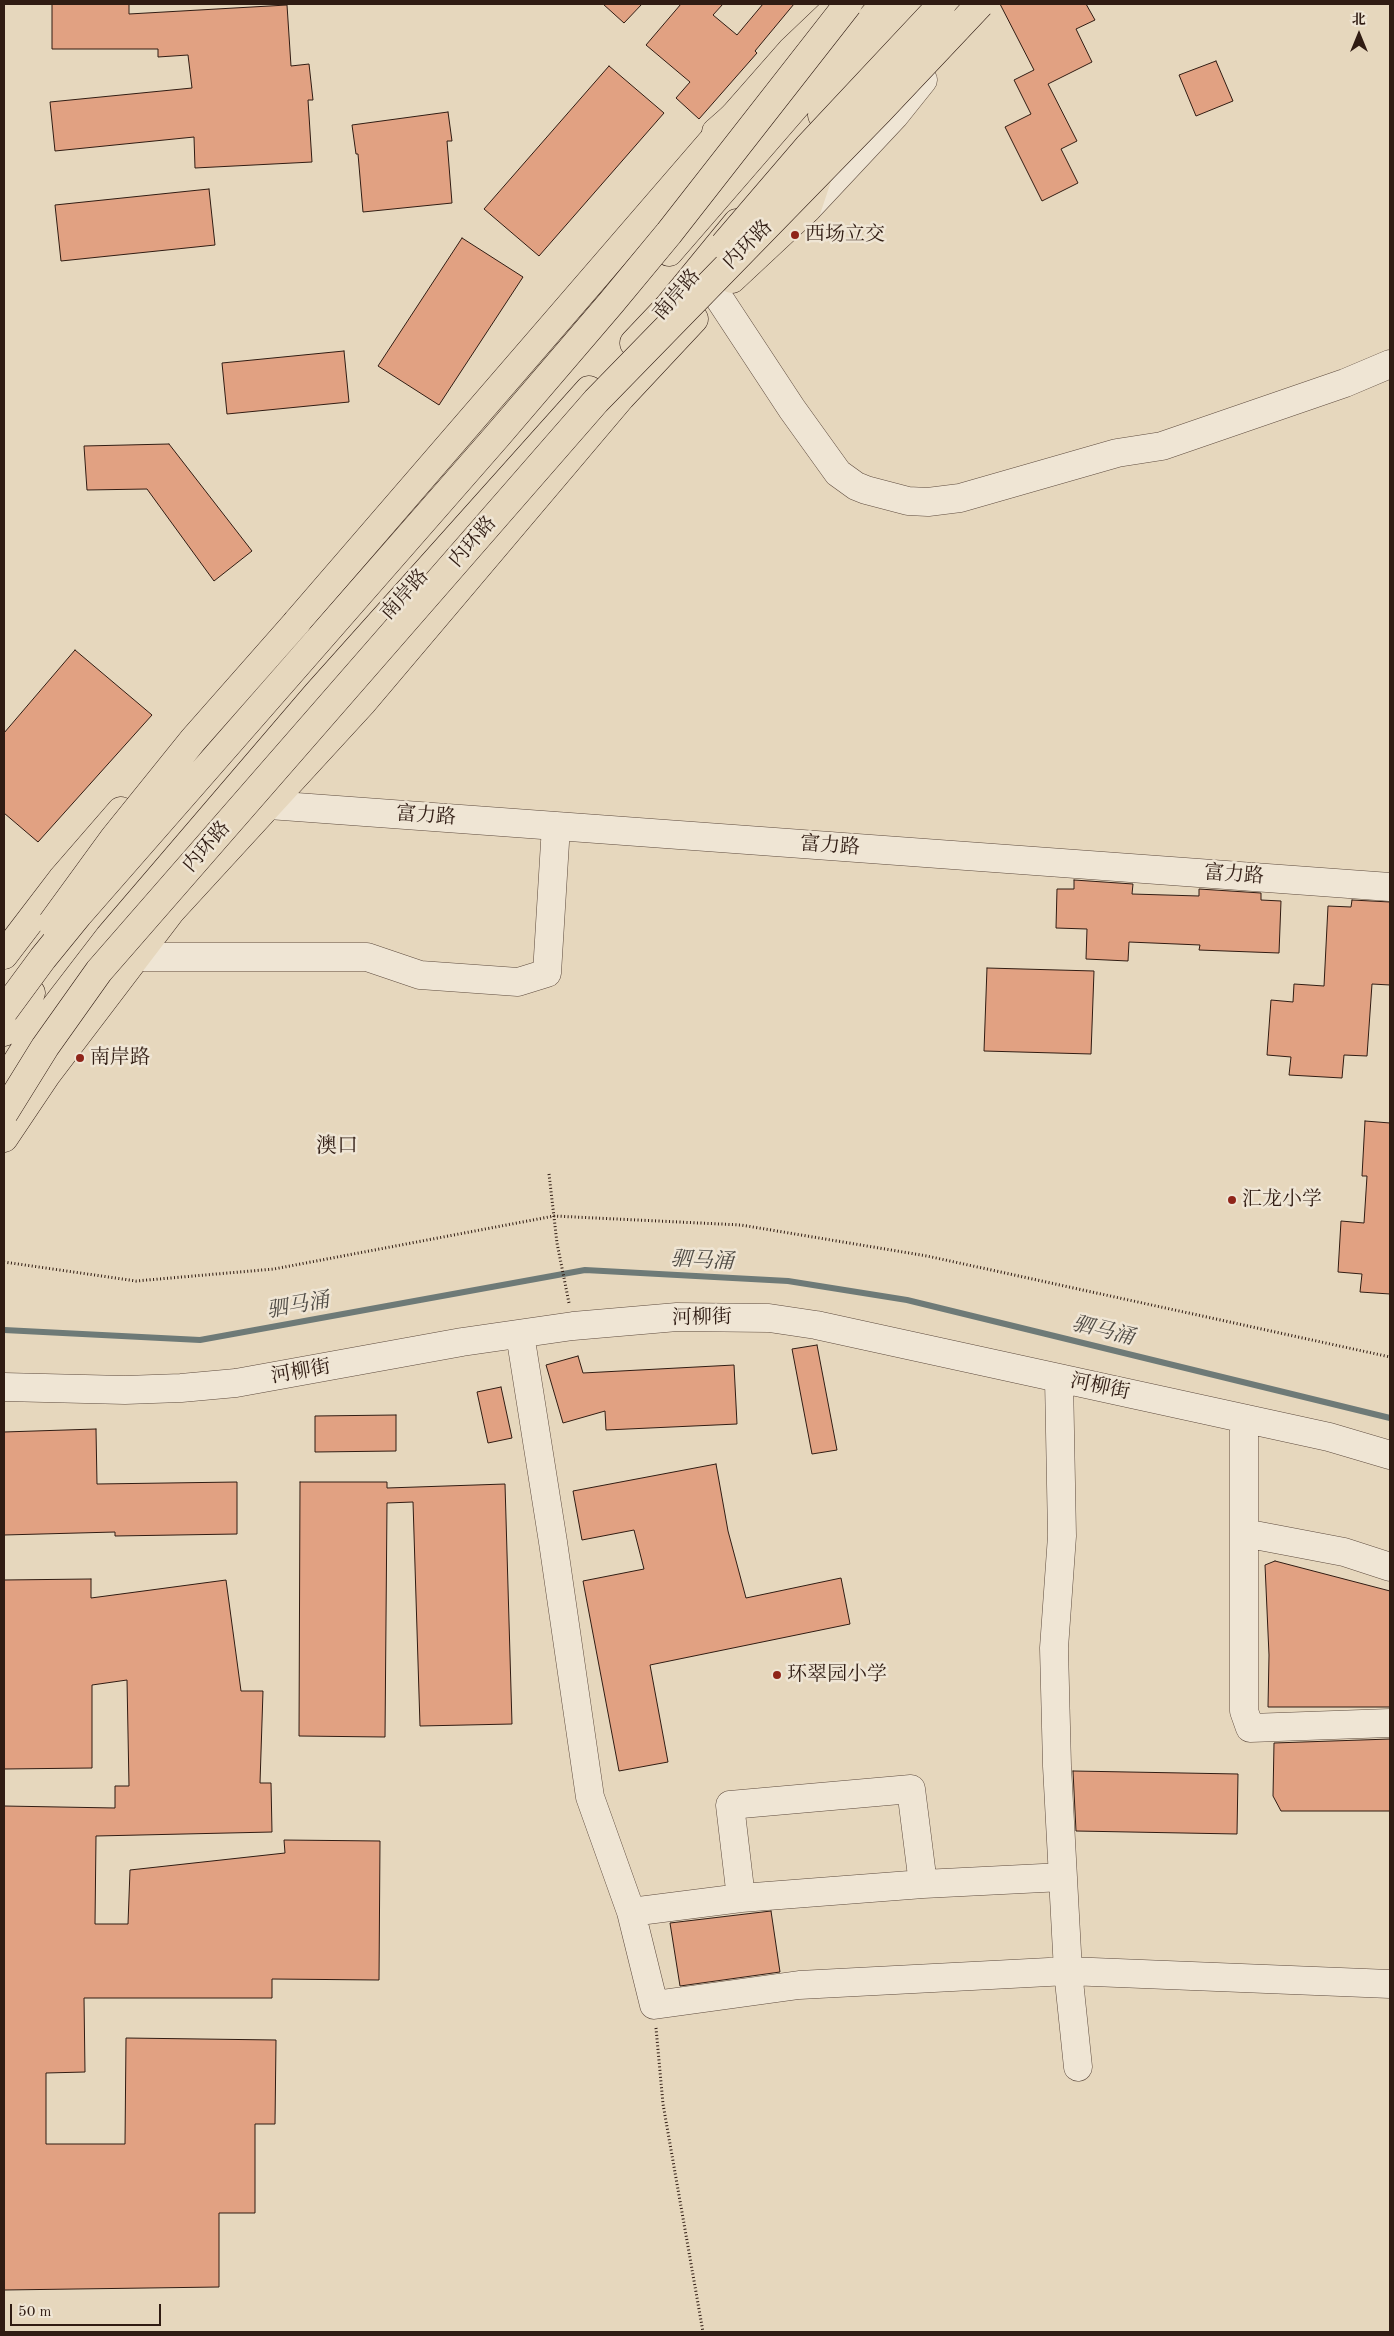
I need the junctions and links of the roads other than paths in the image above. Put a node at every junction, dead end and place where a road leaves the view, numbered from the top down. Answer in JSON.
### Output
{"nodes":[{"id":1,"x":842,"y":4,"type":"edge"},
{"id":2,"x":848,"y":4,"type":"edge"},
{"id":3,"x":860,"y":4,"type":"edge"},
{"id":4,"x":942,"y":4,"type":"edge"},
{"id":5,"x":961,"y":4,"type":"edge"},
{"id":6,"x":980,"y":4,"type":"edge"},
{"id":7,"x":986,"y":4,"type":"edge"},
{"id":8,"x":900,"y":10,"type":"edge"},
{"id":9,"x":923,"y":44,"type":"junction"},
{"id":10,"x":843,"y":49,"type":"junction"},
{"id":11,"x":848,"y":104,"type":"junction"},
{"id":12,"x":734,"y":117,"type":"junction"},
{"id":13,"x":828,"y":146,"type":"junction"},
{"id":14,"x":757,"y":152,"type":"junction"},
{"id":15,"x":702,"y":176,"type":"junction"},
{"id":16,"x":807,"y":209,"type":"junction"},
{"id":17,"x":723,"y":240,"type":"junction"},
{"id":18,"x":717,"y":295,"type":"junction"},
{"id":19,"x":1390,"y":364,"type":"edge"},
{"id":20,"x":609,"y":399,"type":"junction"},
{"id":21,"x":551,"y":430,"type":"junction"},
{"id":22,"x":546,"y":486,"type":"junction"},
{"id":23,"x":295,"y":648,"type":"junction"},
{"id":24,"x":237,"y":675,"type":"junction"},
{"id":25,"x":276,"y":700,"type":"junction"},
{"id":26,"x":152,"y":775,"type":"junction"},
{"id":27,"x":270,"y":805,"type":"junction"},
{"id":28,"x":556,"y":826,"type":"junction"},
{"id":29,"x":140,"y":857,"type":"junction"},
{"id":30,"x":1390,"y":887,"type":"edge"},
{"id":31,"x":109,"y":937,"type":"junction"},
{"id":32,"x":4,"y":955,"type":"edge"},
{"id":33,"x":134,"y":957,"type":"junction"},
{"id":34,"x":7,"y":1017,"type":"edge"},
{"id":35,"x":8,"y":1096,"type":"edge"},
{"id":36,"x":4,"y":1128,"type":"edge"},
{"id":37,"x":4,"y":1138,"type":"edge"},
{"id":38,"x":520,"y":1334,"type":"junction"},
{"id":39,"x":1059,"y":1379,"type":"junction"},
{"id":40,"x":4,"y":1387,"type":"edge"},
{"id":41,"x":1244,"y":1419,"type":"junction"},
{"id":42,"x":1390,"y":1455,"type":"edge"},
{"id":43,"x":1244,"y":1533,"type":"junction"},
{"id":44,"x":1390,"y":1567,"type":"edge"},
{"id":45,"x":1390,"y":1723,"type":"edge"},
{"id":46,"x":1063,"y":1877,"type":"junction"},
{"id":47,"x":923,"y":1884,"type":"junction"},
{"id":48,"x":741,"y":1898,"type":"junction"},
{"id":49,"x":631,"y":1912,"type":"junction"},
{"id":50,"x":1068,"y":1971,"type":"junction"},
{"id":51,"x":1390,"y":1984,"type":"edge"},
{"id":52,"x":1078,"y":2068,"type":"dead end"}],
"edges":[{"from":1,"to":12,"type":"main road"},
{"from":2,"to":34,"type":"main road","bridge":true},
{"from":3,"to":10,"type":"main road"},
{"from":4,"to":20,"type":"main road","bridge":true},
{"from":5,"to":9,"type":"main road"},
{"from":6,"to":20,"type":"main road","name":"内环路","bridge":true},
{"from":7,"to":16,"type":"street"},
{"from":8,"to":9,"type":"street"},
{"from":8,"to":10,"type":"main road","name":"南岸路"},
{"from":8,"to":11,"type":"main road","name":"南岸路"},
{"from":9,"to":11,"type":"main road"},
{"from":10,"to":14,"type":"main road","name":"南岸路"},
{"from":11,"to":13,"type":"main road"},
{"from":11,"to":17,"type":"main road","name":"南岸路"},
{"from":12,"to":15,"type":"street"},
{"from":12,"to":24,"type":"main road"},
{"from":12,"to":34,"type":"main road","bridge":true},
{"from":13,"to":16,"type":"main road"},
{"from":13,"to":17,"type":"main road"},
{"from":14,"to":15,"type":"street"},
{"from":14,"to":25,"type":"main road","name":"南岸路"},
{"from":15,"to":23,"type":"street"},
{"from":16,"to":18,"type":"main road"},
{"from":17,"to":20,"type":"main road"},
{"from":17,"to":21,"type":"main road","name":"南岸路"},
{"from":18,"to":19,"type":"street"},
{"from":18,"to":20,"type":"main road"},
{"from":20,"to":22,"type":"main road"},
{"from":20,"to":35,"type":"main road","name":"内环路","bridge":true},
{"from":21,"to":22,"type":"main road"},
{"from":21,"to":31,"type":"main road","name":"南岸路"},
{"from":22,"to":27,"type":"main road"},
{"from":23,"to":24,"type":"street"},
{"from":23,"to":25,"type":"street"},
{"from":24,"to":26,"type":"main road"},
{"from":25,"to":29,"type":"main road","name":"南岸路"},
{"from":26,"to":29,"type":"main road"},
{"from":26,"to":32,"type":"main road"},
{"from":27,"to":28,"type":"street","name":"富力路"},
{"from":27,"to":33,"type":"main road"},
{"from":28,"to":30,"type":"street","name":"富力路"},
{"from":28,"to":33,"type":"street"},
{"from":29,"to":34,"type":"main road","name":"南岸路"},
{"from":31,"to":33,"type":"street"},
{"from":31,"to":35,"type":"main road","name":"南岸路"},
{"from":33,"to":37,"type":"main road"},
{"from":35,"to":36,"type":"main road","bridge":true},
{"from":38,"to":39,"type":"street","name":"河柳街"},
{"from":38,"to":40,"type":"street","name":"河柳街"},
{"from":38,"to":49,"type":"street"},
{"from":39,"to":41,"type":"street","name":"河柳街"},
{"from":39,"to":46,"type":"street"},
{"from":41,"to":42,"type":"street","name":"河柳街"},
{"from":41,"to":43,"type":"street"},
{"from":43,"to":44,"type":"street"},
{"from":43,"to":45,"type":"street"},
{"from":46,"to":47,"type":"street"},
{"from":46,"to":50,"type":"street"},
{"from":47,"to":48,"type":"street"},
{"from":47,"to":48,"type":"street"},
{"from":48,"to":49,"type":"street"},
{"from":49,"to":50,"type":"street"},
{"from":50,"to":51,"type":"street"},
{"from":50,"to":52,"type":"street"}]}
